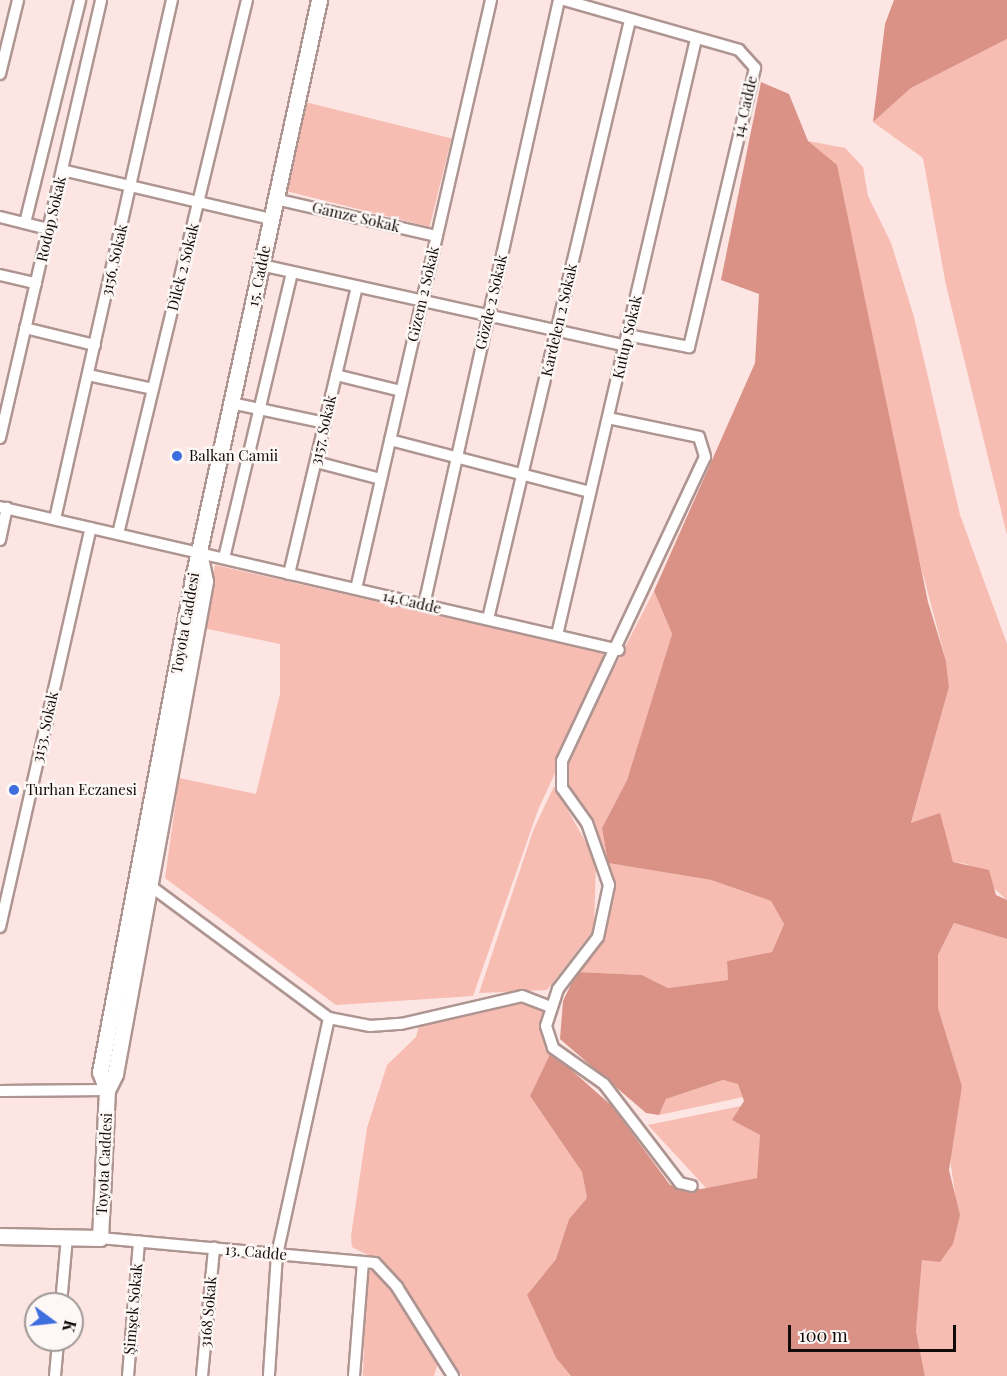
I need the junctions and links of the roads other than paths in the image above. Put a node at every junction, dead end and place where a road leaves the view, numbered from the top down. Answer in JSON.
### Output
{"nodes":[{"id":1,"x":18,"y":0,"type":"edge"},
{"id":2,"x":80,"y":0,"type":"edge"},
{"id":3,"x":101,"y":0,"type":"edge"},
{"id":4,"x":172,"y":0,"type":"edge"},
{"id":5,"x":247,"y":0,"type":"edge"},
{"id":6,"x":319,"y":0,"type":"edge"},
{"id":7,"x":491,"y":0,"type":"edge"},
{"id":8,"x":559,"y":0,"type":"edge"},
{"id":9,"x":564,"y":0,"type":"edge"},
{"id":10,"x":602,"y":5,"type":"edge"},
{"id":11,"x":630,"y":20,"type":"junction"},
{"id":12,"x":696,"y":39,"type":"junction"},
{"id":13,"x":3,"y":50,"type":"edge"},
{"id":14,"x":0,"y":74,"type":"edge"},
{"id":15,"x":62,"y":170,"type":"junction"},
{"id":16,"x":130,"y":185,"type":"junction"},
{"id":17,"x":275,"y":199,"type":"junction"},
{"id":18,"x":198,"y":202,"type":"junction"},
{"id":19,"x":0,"y":217,"type":"edge"},
{"id":20,"x":271,"y":219,"type":"junction"},
{"id":21,"x":25,"y":223,"type":"junction"},
{"id":22,"x":48,"y":229,"type":"junction"},
{"id":23,"x":437,"y":236,"type":"junction"},
{"id":24,"x":261,"y":265,"type":"junction"},
{"id":25,"x":292,"y":272,"type":"junction"},
{"id":26,"x":0,"y":274,"type":"edge"},
{"id":27,"x":36,"y":283,"type":"junction"},
{"id":28,"x":357,"y":287,"type":"junction"},
{"id":29,"x":422,"y":301,"type":"junction"},
{"id":30,"x":488,"y":316,"type":"junction"},
{"id":31,"x":26,"y":328,"type":"junction"},
{"id":32,"x":556,"y":331,"type":"junction"},
{"id":33,"x":627,"y":335,"type":"junction"},
{"id":34,"x":94,"y":345,"type":"junction"},
{"id":35,"x":624,"y":346,"type":"junction"},
{"id":36,"x":88,"y":375,"type":"junction"},
{"id":37,"x":336,"y":375,"type":"junction"},
{"id":38,"x":153,"y":389,"type":"junction"},
{"id":39,"x":401,"y":391,"type":"junction"},
{"id":40,"x":231,"y":403,"type":"junction"},
{"id":41,"x":260,"y":409,"type":"junction"},
{"id":42,"x":608,"y":418,"type":"junction"},
{"id":43,"x":325,"y":423,"type":"junction"},
{"id":44,"x":0,"y":438,"type":"edge"},
{"id":45,"x":390,"y":440,"type":"junction"},
{"id":46,"x":457,"y":457,"type":"junction"},
{"id":47,"x":316,"y":462,"type":"junction"},
{"id":48,"x":522,"y":474,"type":"junction"},
{"id":49,"x":381,"y":479,"type":"junction"},
{"id":50,"x":590,"y":492,"type":"junction"},
{"id":51,"x":4,"y":508,"type":"edge"},
{"id":52,"x":55,"y":519,"type":"junction"},
{"id":53,"x":91,"y":528,"type":"junction"},
{"id":54,"x":118,"y":534,"type":"junction"},
{"id":55,"x":0,"y":540,"type":"edge"},
{"id":56,"x":198,"y":552,"type":"junction"},
{"id":57,"x":224,"y":558,"type":"junction"},
{"id":58,"x":289,"y":574,"type":"junction"},
{"id":59,"x":356,"y":589,"type":"junction"},
{"id":60,"x":424,"y":605,"type":"junction"},
{"id":61,"x":488,"y":620,"type":"junction"},
{"id":62,"x":557,"y":635,"type":"junction"},
{"id":63,"x":619,"y":650,"type":"junction"},
{"id":64,"x":145,"y":882,"type":"junction"},
{"id":65,"x":0,"y":927,"type":"edge"},
{"id":66,"x":551,"y":1007,"type":"junction"},
{"id":67,"x":329,"y":1018,"type":"junction"},
{"id":68,"x":107,"y":1090,"type":"junction"},
{"id":69,"x":0,"y":1091,"type":"edge"},
{"id":70,"x":692,"y":1186,"type":"dead end"},
{"id":71,"x":0,"y":1236,"type":"edge"},
{"id":72,"x":67,"y":1237,"type":"junction"},
{"id":73,"x":100,"y":1238,"type":"junction"},
{"id":74,"x":139,"y":1241,"type":"junction"},
{"id":75,"x":214,"y":1248,"type":"junction"},
{"id":76,"x":277,"y":1254,"type":"junction"},
{"id":77,"x":363,"y":1262,"type":"junction"},
{"id":78,"x":62,"y":1292,"type":"edge"},
{"id":79,"x":57,"y":1352,"type":"edge"},
{"id":80,"x":443,"y":1363,"type":"junction"},
{"id":81,"x":55,"y":1376,"type":"edge"},
{"id":82,"x":128,"y":1376,"type":"edge"},
{"id":83,"x":202,"y":1376,"type":"edge"},
{"id":84,"x":268,"y":1376,"type":"edge"},
{"id":85,"x":354,"y":1376,"type":"edge"},
{"id":86,"x":441,"y":1376,"type":"edge"},
{"id":87,"x":453,"y":1376,"type":"edge"}],
"edges":[{"from":1,"to":13,"type":"street"},
{"from":2,"to":21,"type":"street"},
{"from":3,"to":15,"type":"street","name":"Rodop Sokak"},
{"from":4,"to":16,"type":"street","name":"3156. Sokak"},
{"from":5,"to":18,"type":"street","name":"Dilek 2 Sokak"},
{"from":6,"to":17,"type":"street","name":"15. Cadde"},
{"from":7,"to":23,"type":"street","name":"Gizem 2 Sokak"},
{"from":8,"to":30,"type":"street","name":"Gözde 2 Sokak"},
{"from":9,"to":10,"type":"street","name":"14. Cadde"},
{"from":10,"to":11,"type":"street","name":"14. Cadde"},
{"from":11,"to":12,"type":"street","name":"14. Cadde"},
{"from":11,"to":32,"type":"street","name":"Kardelen 2 Sokak"},
{"from":12,"to":33,"type":"street","name":"Kutup Sokak"},
{"from":12,"to":33,"type":"street","name":"14. Cadde"},
{"from":13,"to":14,"type":"street"},
{"from":15,"to":16,"type":"street"},
{"from":15,"to":22,"type":"street","name":"Rodop Sokak"},
{"from":16,"to":18,"type":"street"},
{"from":16,"to":34,"type":"street","name":"3156. Sokak"},
{"from":17,"to":20,"type":"street","name":"15. Cadde"},
{"from":17,"to":23,"type":"street","name":"Gamze Sokak"},
{"from":18,"to":20,"type":"street"},
{"from":18,"to":38,"type":"street","name":"Dilek 2 Sokak"},
{"from":19,"to":21,"type":"street"},
{"from":20,"to":24,"type":"street","name":"15. Cadde"},
{"from":21,"to":22,"type":"street"},
{"from":22,"to":27,"type":"street","name":"Rodop Sokak"},
{"from":23,"to":29,"type":"street","name":"Gizem 2 Sokak"},
{"from":24,"to":25,"type":"street"},
{"from":24,"to":40,"type":"street","name":"15. Cadde"},
{"from":25,"to":28,"type":"street"},
{"from":25,"to":41,"type":"street"},
{"from":26,"to":27,"type":"street"},
{"from":27,"to":31,"type":"street","name":"Rodop Sokak"},
{"from":28,"to":29,"type":"street"},
{"from":28,"to":37,"type":"street","name":"3157. Sokak"},
{"from":29,"to":30,"type":"street"},
{"from":29,"to":39,"type":"street","name":"Gizem 2 Sokak"},
{"from":30,"to":32,"type":"street"},
{"from":30,"to":46,"type":"street","name":"Gözde 2 Sokak"},
{"from":31,"to":34,"type":"street"},
{"from":31,"to":44,"type":"street","name":"Rodop Sokak"},
{"from":32,"to":35,"type":"street"},
{"from":32,"to":48,"type":"street","name":"Kardelen 2 Sokak"},
{"from":33,"to":35,"type":"street","name":"Kutup Sokak"},
{"from":34,"to":36,"type":"street","name":"3156. Sokak"},
{"from":35,"to":42,"type":"street","name":"Kutup Sokak"},
{"from":36,"to":38,"type":"street"},
{"from":36,"to":52,"type":"street","name":"3156. Sokak"},
{"from":37,"to":39,"type":"street"},
{"from":37,"to":43,"type":"street","name":"3157. Sokak"},
{"from":38,"to":54,"type":"street","name":"Dilek 2 Sokak"},
{"from":39,"to":45,"type":"street","name":"Gizem 2 Sokak"},
{"from":40,"to":41,"type":"street"},
{"from":40,"to":56,"type":"street","name":"15. Cadde"},
{"from":41,"to":43,"type":"street"},
{"from":41,"to":57,"type":"street"},
{"from":42,"to":50,"type":"street","name":"Kutup Sokak"},
{"from":42,"to":63,"type":"street"},
{"from":43,"to":47,"type":"street","name":"3157. Sokak"},
{"from":45,"to":46,"type":"street"},
{"from":45,"to":49,"type":"street","name":"Gizem 2 Sokak"},
{"from":46,"to":48,"type":"street"},
{"from":46,"to":60,"type":"street","name":"Gözde 2 Sokak"},
{"from":47,"to":49,"type":"street"},
{"from":47,"to":58,"type":"street","name":"3157. Sokak"},
{"from":48,"to":50,"type":"street"},
{"from":48,"to":61,"type":"street","name":"Kardelen 2 Sokak"},
{"from":49,"to":59,"type":"street","name":"Gizem 2 Sokak"},
{"from":50,"to":62,"type":"street","name":"Kutup Sokak"},
{"from":51,"to":52,"type":"street","name":"14.Cadde"},
{"from":51,"to":55,"type":"street"},
{"from":52,"to":53,"type":"street","name":"14.Cadde"},
{"from":53,"to":54,"type":"street","name":"14.Cadde"},
{"from":53,"to":65,"type":"street","name":"3153. Sokak"},
{"from":54,"to":56,"type":"street","name":"14.Cadde"},
{"from":56,"to":57,"type":"street","name":"14.Cadde"},
{"from":56,"to":64,"type":"street","name":"Toyota Caddesi"},
{"from":57,"to":58,"type":"street","name":"14.Cadde"},
{"from":58,"to":59,"type":"street","name":"14.Cadde"},
{"from":59,"to":60,"type":"street","name":"14.Cadde"},
{"from":60,"to":61,"type":"street","name":"14.Cadde"},
{"from":61,"to":62,"type":"street","name":"14.Cadde"},
{"from":62,"to":63,"type":"street","name":"14.Cadde"},
{"from":63,"to":66,"type":"street"},
{"from":64,"to":67,"type":"street"},
{"from":64,"to":68,"type":"street","name":"Toyota Caddesi"},
{"from":66,"to":67,"type":"street"},
{"from":66,"to":70,"type":"street"},
{"from":67,"to":76,"type":"street"},
{"from":68,"to":69,"type":"street"},
{"from":68,"to":73,"type":"street","name":"Toyota Caddesi"},
{"from":71,"to":72,"type":"street","name":"13. Cadde"},
{"from":72,"to":73,"type":"street","name":"13. Cadde"},
{"from":72,"to":78,"type":"street"},
{"from":73,"to":74,"type":"street","name":"13. Cadde"},
{"from":74,"to":75,"type":"street","name":"13. Cadde"},
{"from":74,"to":82,"type":"street","name":"Şimşek Sokak"},
{"from":75,"to":76,"type":"street","name":"13. Cadde"},
{"from":75,"to":83,"type":"street","name":"3168 Sokak"},
{"from":76,"to":77,"type":"street","name":"13. Cadde"},
{"from":76,"to":84,"type":"street"},
{"from":77,"to":80,"type":"street","name":"13. Cadde"},
{"from":77,"to":85,"type":"street"},
{"from":79,"to":81,"type":"street"},
{"from":80,"to":86,"type":"street"},
{"from":80,"to":87,"type":"street","name":"13. Cadde"}]}
